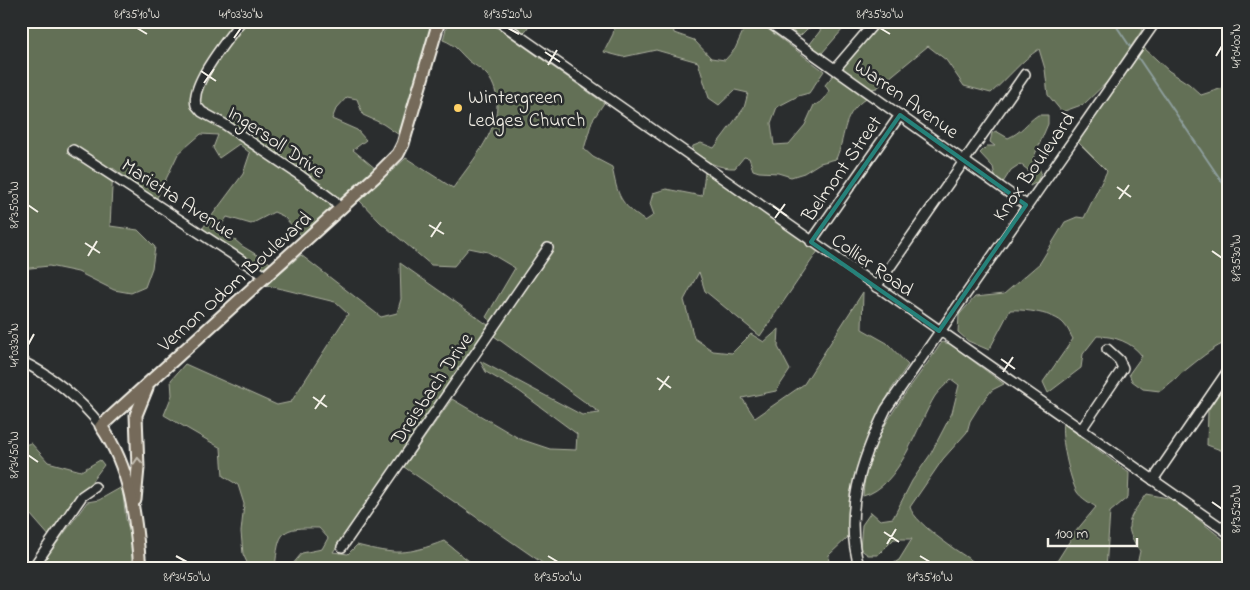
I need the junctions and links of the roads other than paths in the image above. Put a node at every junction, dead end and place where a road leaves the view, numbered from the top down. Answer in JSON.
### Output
{"nodes":[{"id":1,"x":241,"y":21,"type":"edge"},
{"id":2,"x":439,"y":21,"type":"edge"},
{"id":3,"x":498,"y":21,"type":"edge"},
{"id":4,"x":767,"y":21,"type":"edge"},
{"id":5,"x":876,"y":21,"type":"edge"},
{"id":6,"x":1156,"y":21,"type":"edge"},
{"id":7,"x":834,"y":69,"type":"junction"},
{"id":8,"x":1025,"y":74,"type":"dead end"},
{"id":9,"x":900,"y":115,"type":"junction"},
{"id":10,"x":73,"y":150,"type":"dead end"},
{"id":11,"x":964,"y":159,"type":"junction"},
{"id":12,"x":1026,"y":205,"type":"junction"},
{"id":13,"x":340,"y":209,"type":"junction"},
{"id":14,"x":812,"y":242,"type":"junction"},
{"id":15,"x":548,"y":248,"type":"dead end"},
{"id":16,"x":267,"y":277,"type":"junction"},
{"id":17,"x":876,"y":287,"type":"junction"},
{"id":18,"x":939,"y":331,"type":"junction"},
{"id":19,"x":1107,"y":349,"type":"dead end"},
{"id":20,"x":21,"y":361,"type":"edge"},
{"id":21,"x":1229,"y":369,"type":"edge"},
{"id":22,"x":150,"y":382,"type":"junction"},
{"id":23,"x":101,"y":426,"type":"junction"},
{"id":24,"x":1081,"y":430,"type":"junction"},
{"id":25,"x":1153,"y":480,"type":"junction"},
{"id":26,"x":95,"y":487,"type":"dead end"},
{"id":27,"x":134,"y":510,"type":"junction"},
{"id":28,"x":1229,"y":533,"type":"edge"},
{"id":29,"x":342,"y":547,"type":"dead end"},
{"id":30,"x":32,"y":569,"type":"edge"},
{"id":31,"x":140,"y":569,"type":"edge"},
{"id":32,"x":860,"y":569,"type":"edge"}],
"edges":[{"from":1,"to":13,"type":"street","name":"Ingersoll Drive"},
{"from":2,"to":13,"type":"main road","name":"Vernon Odom Boulevard"},
{"from":3,"to":14,"type":"street","name":"Collier Road"},
{"from":4,"to":7,"type":"street","name":"Warren Avenue"},
{"from":5,"to":7,"type":"street"},
{"from":6,"to":12,"type":"street","name":"Knox Boulevard"},
{"from":7,"to":9,"type":"street","name":"Warren Avenue"},
{"from":8,"to":11,"type":"street"},
{"from":9,"to":11,"type":"street","name":"Warren Avenue"},
{"from":9,"to":14,"type":"street","name":"Belmont Street"},
{"from":10,"to":16,"type":"street","name":"Marietta Avenue"},
{"from":11,"to":12,"type":"street","name":"Warren Avenue"},
{"from":11,"to":17,"type":"street"},
{"from":12,"to":18,"type":"street","name":"Knox Boulevard"},
{"from":13,"to":16,"type":"main road","name":"Vernon Odom Boulevard"},
{"from":14,"to":17,"type":"street","name":"Collier Road"},
{"from":15,"to":29,"type":"street","name":"Dreisbach Drive"},
{"from":16,"to":22,"type":"main road","name":"Vernon Odom Boulevard"},
{"from":17,"to":18,"type":"street","name":"Collier Road"},
{"from":18,"to":24,"type":"street","name":"Collier Road"},
{"from":18,"to":32,"type":"street","name":"Knox Boulevard"},
{"from":19,"to":24,"type":"street"},
{"from":20,"to":23,"type":"street"},
{"from":21,"to":25,"type":"street"},
{"from":22,"to":23,"type":"main road","name":"Vernon Odom Boulevard"},
{"from":27,"to":22,"type":"main road","one_way":true},
{"from":23,"to":27,"type":"main road"},
{"from":24,"to":25,"type":"street","name":"Collier Road"},
{"from":25,"to":28,"type":"street","name":"Collier Road"},
{"from":26,"to":30,"type":"street"},
{"from":27,"to":31,"type":"main road"}]}
